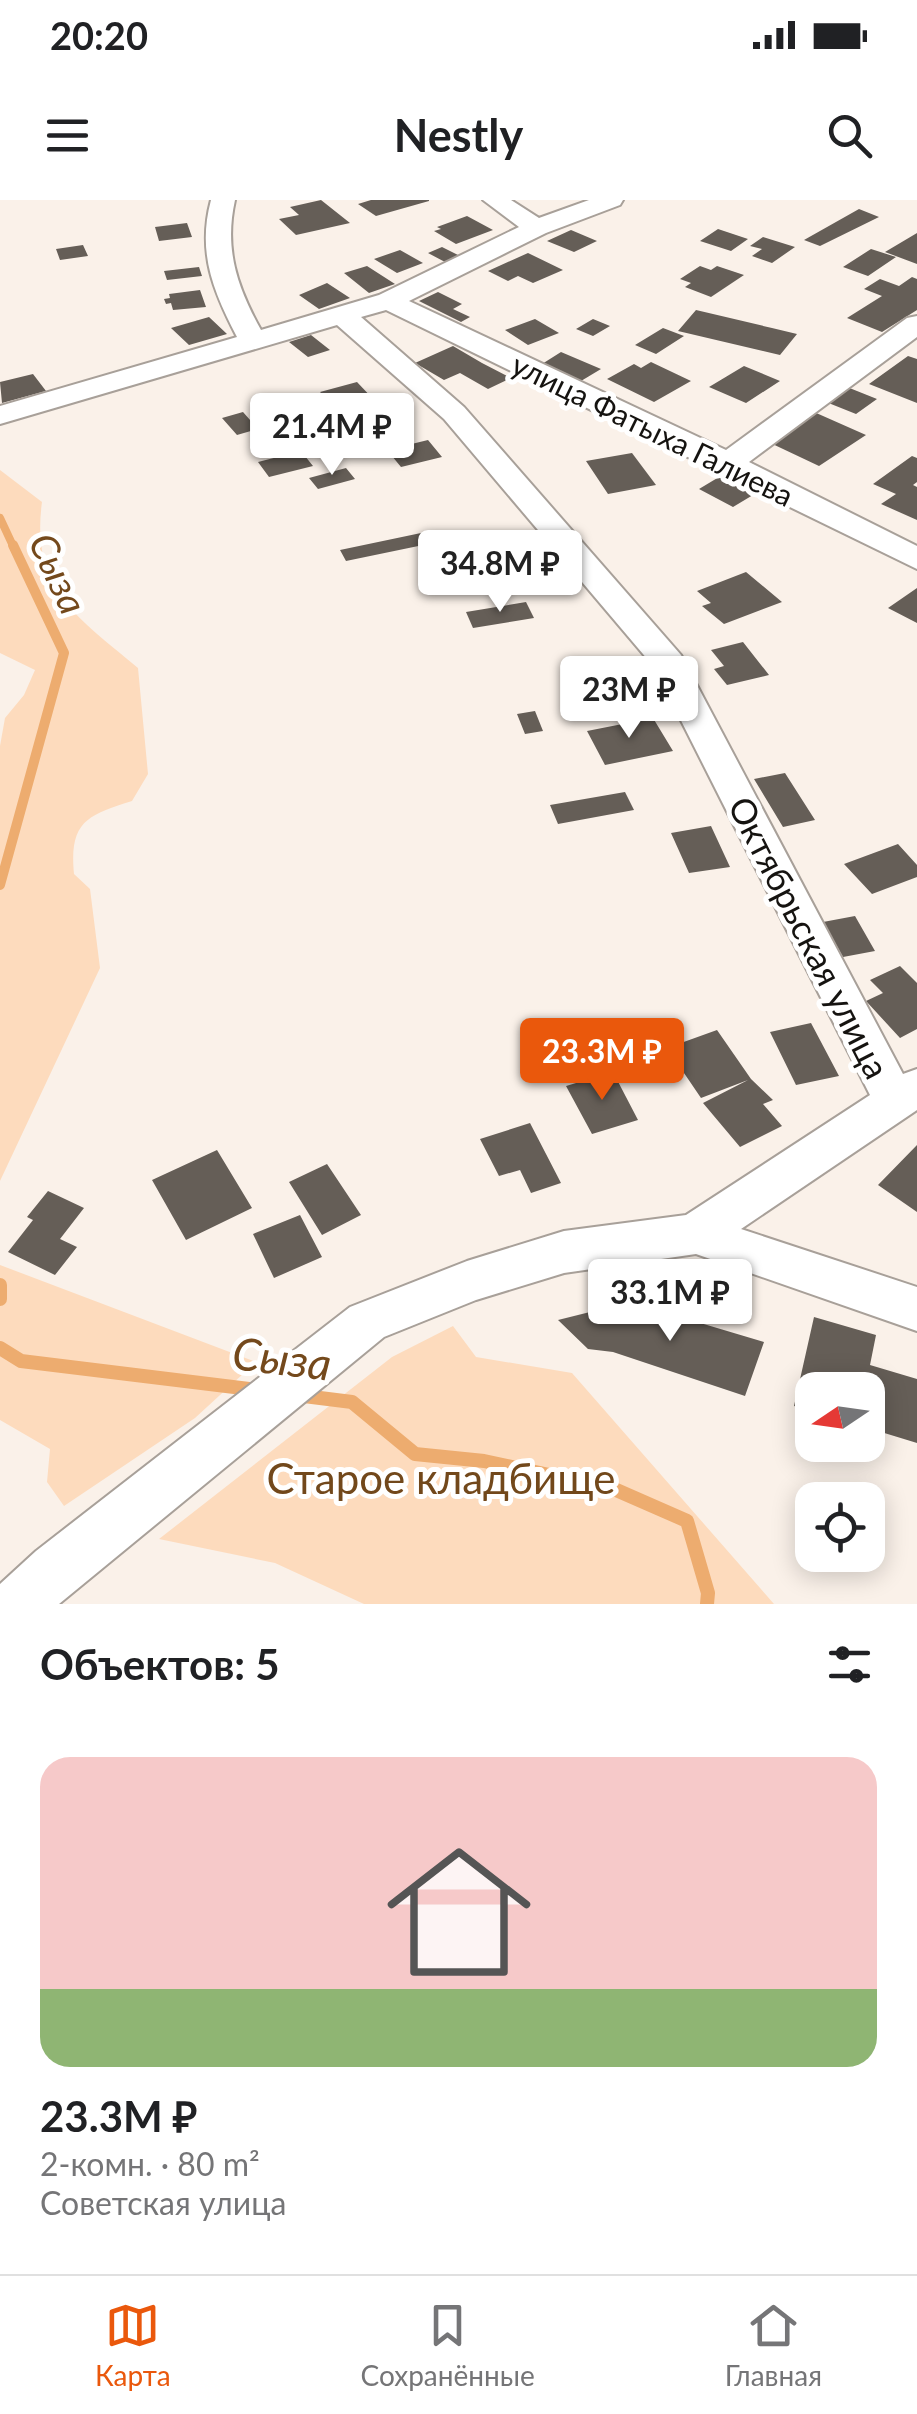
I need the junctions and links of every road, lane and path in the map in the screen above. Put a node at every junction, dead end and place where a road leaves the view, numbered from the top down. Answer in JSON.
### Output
{"nodes":[{"id":1,"x":223,"y":200,"type":"edge"},
{"id":2,"x":495,"y":200,"type":"edge"},
{"id":3,"x":611,"y":200,"type":"edge"},
{"id":4,"x":537,"y":228,"type":"junction"},
{"id":5,"x":388,"y":301,"type":"junction"},
{"id":6,"x":343,"y":316,"type":"junction"},
{"id":7,"x":917,"y":324,"type":"edge"},
{"id":8,"x":253,"y":341,"type":"junction"},
{"id":9,"x":0,"y":415,"type":"edge"},
{"id":10,"x":728,"y":464,"type":"junction"},
{"id":11,"x":917,"y":559,"type":"edge"},
{"id":12,"x":906,"y":1094,"type":"edge"},
{"id":13,"x":696,"y":1234,"type":"junction"},
{"id":14,"x":917,"y":1308,"type":"edge"},
{"id":15,"x":38,"y":1587,"type":"edge"}],
"edges":[{"from":1,"to":8,"type":"street"},
{"from":2,"to":4,"type":"street"},
{"from":3,"to":4,"type":"street"},
{"from":4,"to":5,"type":"street"},
{"from":5,"to":6,"type":"street"},
{"from":5,"to":10,"type":"street","name":"улица Фатыха Галиева"},
{"from":6,"to":8,"type":"street"},
{"from":6,"to":12,"type":"street","name":"Октябрьская улица"},
{"from":7,"to":10,"type":"street"},
{"from":8,"to":9,"type":"street"},
{"from":10,"to":11,"type":"street","name":"улица Фатыха Галиева"},
{"from":12,"to":13,"type":"street"},
{"from":13,"to":14,"type":"street"},
{"from":13,"to":15,"type":"street"}]}
